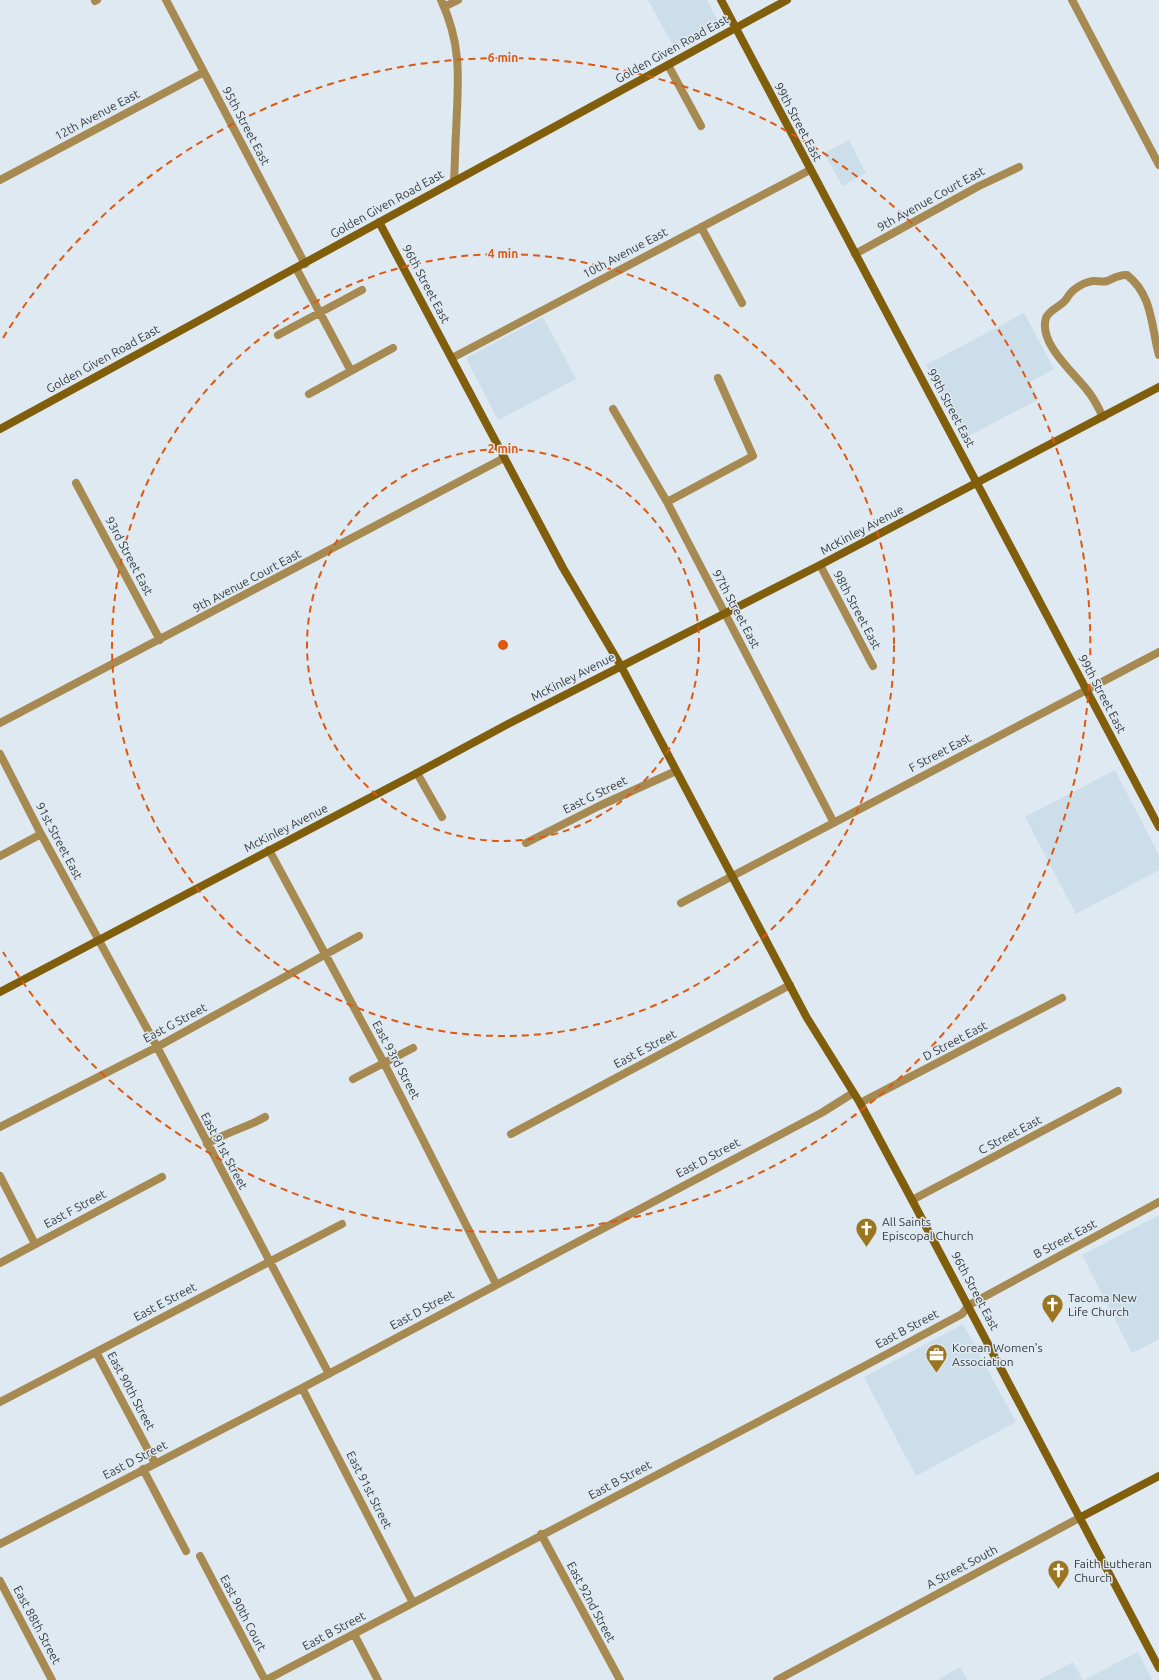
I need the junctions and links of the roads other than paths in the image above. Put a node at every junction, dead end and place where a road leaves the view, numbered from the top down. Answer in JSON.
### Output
{"nodes":[{"id":1,"x":166,"y":0,"type":"edge"},
{"id":2,"x":458,"y":0,"type":"edge"},
{"id":3,"x":721,"y":0,"type":"edge"},
{"id":4,"x":786,"y":0,"type":"edge"},
{"id":5,"x":1072,"y":0,"type":"edge"},
{"id":6,"x":442,"y":3,"type":"edge"},
{"id":7,"x":736,"y":28,"type":"junction"},
{"id":8,"x":668,"y":65,"type":"junction"},
{"id":9,"x":204,"y":72,"type":"junction"},
{"id":10,"x":701,"y":126,"type":"dead end"},
{"id":11,"x":1159,"y":165,"type":"edge"},
{"id":12,"x":1019,"y":167,"type":"dead end"},
{"id":13,"x":810,"y":170,"type":"junction"},
{"id":14,"x":0,"y":180,"type":"edge"},
{"id":15,"x":454,"y":181,"type":"junction"},
{"id":16,"x":379,"y":222,"type":"junction"},
{"id":17,"x":701,"y":227,"type":"junction"},
{"id":18,"x":855,"y":254,"type":"junction"},
{"id":19,"x":304,"y":264,"type":"junction"},
{"id":20,"x":296,"y":268,"type":"junction"},
{"id":21,"x":362,"y":290,"type":"dead end"},
{"id":22,"x":742,"y":303,"type":"dead end"},
{"id":23,"x":320,"y":312,"type":"junction"},
{"id":24,"x":278,"y":335,"type":"dead end"},
{"id":25,"x":393,"y":348,"type":"dead end"},
{"id":26,"x":1159,"y":355,"type":"edge"},
{"id":27,"x":452,"y":358,"type":"junction"},
{"id":28,"x":351,"y":371,"type":"junction"},
{"id":29,"x":718,"y":378,"type":"dead end"},
{"id":30,"x":1159,"y":387,"type":"edge"},
{"id":31,"x":309,"y":394,"type":"dead end"},
{"id":32,"x":613,"y":408,"type":"dead end"},
{"id":33,"x":1103,"y":417,"type":"junction"},
{"id":34,"x":0,"y":429,"type":"edge"},
{"id":35,"x":504,"y":458,"type":"junction"},
{"id":36,"x":76,"y":483,"type":"dead end"},
{"id":37,"x":977,"y":483,"type":"junction"},
{"id":38,"x":666,"y":502,"type":"junction"},
{"id":39,"x":820,"y":565,"type":"junction"},
{"id":40,"x":724,"y":614,"type":"junction"},
{"id":41,"x":160,"y":640,"type":"junction"},
{"id":42,"x":1159,"y":652,"type":"edge"},
{"id":43,"x":621,"y":666,"type":"junction"},
{"id":44,"x":873,"y":666,"type":"dead end"},
{"id":45,"x":1086,"y":690,"type":"junction"},
{"id":46,"x":0,"y":723,"type":"edge"},
{"id":47,"x":0,"y":754,"type":"edge"},
{"id":48,"x":676,"y":770,"type":"junction"},
{"id":49,"x":418,"y":773,"type":"junction"},
{"id":50,"x":442,"y":817,"type":"dead end"},
{"id":51,"x":834,"y":823,"type":"junction"},
{"id":52,"x":1159,"y":827,"type":"edge"},
{"id":53,"x":41,"y":834,"type":"junction"},
{"id":54,"x":526,"y":843,"type":"dead end"},
{"id":55,"x":269,"y":850,"type":"junction"},
{"id":56,"x":0,"y":856,"type":"edge"},
{"id":57,"x":732,"y":876,"type":"junction"},
{"id":58,"x":682,"y":904,"type":"dead end"},
{"id":59,"x":359,"y":936,"type":"dead end"},
{"id":60,"x":98,"y":940,"type":"junction"},
{"id":61,"x":327,"y":955,"type":"junction"},
{"id":62,"x":790,"y":985,"type":"junction"},
{"id":63,"x":0,"y":992,"type":"edge"},
{"id":64,"x":1062,"y":998,"type":"dead end"},
{"id":65,"x":157,"y":1047,"type":"junction"},
{"id":66,"x":413,"y":1048,"type":"dead end"},
{"id":67,"x":384,"y":1064,"type":"junction"},
{"id":68,"x":354,"y":1079,"type":"dead end"},
{"id":69,"x":1118,"y":1091,"type":"dead end"},
{"id":70,"x":853,"y":1093,"type":"junction"},
{"id":71,"x":860,"y":1103,"type":"junction"},
{"id":72,"x":265,"y":1117,"type":"dead end"},
{"id":73,"x":0,"y":1127,"type":"edge"},
{"id":74,"x":511,"y":1134,"type":"dead end"},
{"id":75,"x":207,"y":1144,"type":"junction"},
{"id":76,"x":0,"y":1176,"type":"edge"},
{"id":77,"x":162,"y":1177,"type":"dead end"},
{"id":78,"x":912,"y":1200,"type":"junction"},
{"id":79,"x":1159,"y":1202,"type":"edge"},
{"id":80,"x":342,"y":1224,"type":"dead end"},
{"id":81,"x":35,"y":1244,"type":"junction"},
{"id":82,"x":268,"y":1261,"type":"junction"},
{"id":83,"x":0,"y":1263,"type":"edge"},
{"id":84,"x":496,"y":1284,"type":"junction"},
{"id":85,"x":983,"y":1297,"type":"joint"},
{"id":86,"x":969,"y":1305,"type":"junction"},
{"id":87,"x":96,"y":1352,"type":"junction"},
{"id":88,"x":329,"y":1374,"type":"junction"},
{"id":89,"x":302,"y":1388,"type":"junction"},
{"id":90,"x":0,"y":1402,"type":"edge"},
{"id":91,"x":155,"y":1463,"type":"junction"},
{"id":92,"x":143,"y":1469,"type":"junction"},
{"id":93,"x":1159,"y":1476,"type":"edge"},
{"id":94,"x":1081,"y":1517,"type":"junction"},
{"id":95,"x":542,"y":1534,"type":"junction"},
{"id":96,"x":0,"y":1544,"type":"edge"},
{"id":97,"x":186,"y":1551,"type":"dead end"},
{"id":98,"x":200,"y":1556,"type":"dead end"},
{"id":99,"x":0,"y":1581,"type":"edge"},
{"id":100,"x":414,"y":1603,"type":"junction"},
{"id":101,"x":354,"y":1634,"type":"junction"},
{"id":102,"x":1159,"y":1668,"type":"edge"},
{"id":103,"x":52,"y":1680,"type":"edge"},
{"id":104,"x":265,"y":1680,"type":"edge"},
{"id":105,"x":378,"y":1680,"type":"edge"},
{"id":106,"x":620,"y":1680,"type":"edge"},
{"id":107,"x":777,"y":1680,"type":"edge"}],
"edges":[{"from":1,"to":9,"type":"street","name":"95th Street East"},
{"from":2,"to":6,"type":"street"},
{"from":3,"to":7,"type":"street","name":"99th Street East"},
{"from":4,"to":7,"type":"street","name":"Golden Given Road East"},
{"from":5,"to":11,"type":"street"},
{"from":6,"to":15,"type":"street"},
{"from":7,"to":8,"type":"street","name":"Golden Given Road East"},
{"from":7,"to":13,"type":"street","name":"99th Street East"},
{"from":8,"to":10,"type":"street"},
{"from":8,"to":15,"type":"street","name":"Golden Given Road East"},
{"from":9,"to":14,"type":"street","name":"12th Avenue East"},
{"from":9,"to":19,"type":"street","name":"95th Street East"},
{"from":12,"to":18,"type":"street","name":"9th Avenue Court East"},
{"from":13,"to":17,"type":"street","name":"10th Avenue East"},
{"from":13,"to":18,"type":"street","name":"99th Street East"},
{"from":15,"to":16,"type":"street","name":"Golden Given Road East"},
{"from":16,"to":19,"type":"street","name":"Golden Given Road East"},
{"from":16,"to":27,"type":"street","name":"96th Street East"},
{"from":17,"to":22,"type":"street"},
{"from":17,"to":27,"type":"street","name":"10th Avenue East"},
{"from":18,"to":37,"type":"street","name":"99th Street East"},
{"from":19,"to":20,"type":"street","name":"Golden Given Road East"},
{"from":20,"to":23,"type":"street"},
{"from":20,"to":34,"type":"street","name":"Golden Given Road East"},
{"from":21,"to":23,"type":"street"},
{"from":23,"to":24,"type":"street"},
{"from":23,"to":28,"type":"street"},
{"from":25,"to":28,"type":"street"},
{"from":26,"to":33,"type":"street"},
{"from":27,"to":35,"type":"street","name":"96th Street East"},
{"from":28,"to":31,"type":"street"},
{"from":29,"to":38,"type":"street"},
{"from":30,"to":33,"type":"street","name":"McKinley Avenue"},
{"from":32,"to":38,"type":"street","name":"97th Street East"},
{"from":33,"to":37,"type":"street","name":"McKinley Avenue"},
{"from":35,"to":41,"type":"street","name":"9th Avenue Court East"},
{"from":35,"to":43,"type":"street","name":"96th Street East"},
{"from":36,"to":41,"type":"street","name":"93rd Street East"},
{"from":37,"to":39,"type":"street","name":"McKinley Avenue"},
{"from":37,"to":45,"type":"street","name":"99th Street East"},
{"from":38,"to":40,"type":"street","name":"97th Street East"},
{"from":39,"to":40,"type":"street","name":"McKinley Avenue"},
{"from":39,"to":44,"type":"street","name":"98th Street East"},
{"from":40,"to":43,"type":"street","name":"McKinley Avenue"},
{"from":40,"to":51,"type":"street","name":"97th Street East"},
{"from":41,"to":46,"type":"street","name":"9th Avenue Court East"},
{"from":42,"to":45,"type":"street","name":"F Street East"},
{"from":43,"to":48,"type":"street","name":"96th Street East"},
{"from":43,"to":49,"type":"street","name":"McKinley Avenue"},
{"from":45,"to":51,"type":"street","name":"F Street East"},
{"from":45,"to":52,"type":"street","name":"99th Street East"},
{"from":47,"to":53,"type":"street","name":"91st Street East"},
{"from":48,"to":54,"type":"street","name":"East G Street"},
{"from":48,"to":57,"type":"street","name":"96th Street East"},
{"from":49,"to":50,"type":"street"},
{"from":49,"to":55,"type":"street","name":"McKinley Avenue"},
{"from":51,"to":57,"type":"street","name":"F Street East"},
{"from":53,"to":56,"type":"street"},
{"from":53,"to":60,"type":"street","name":"91st Street East"},
{"from":55,"to":60,"type":"street","name":"McKinley Avenue"},
{"from":55,"to":61,"type":"street","name":"East 93rd Street"},
{"from":57,"to":58,"type":"street"},
{"from":57,"to":62,"type":"street","name":"96th Street East"},
{"from":59,"to":61,"type":"street","name":"East G Street"},
{"from":60,"to":63,"type":"street","name":"McKinley Avenue"},
{"from":60,"to":65,"type":"street","name":"East 91st Street"},
{"from":61,"to":65,"type":"street","name":"East G Street"},
{"from":61,"to":67,"type":"street","name":"East 93rd Street"},
{"from":62,"to":70,"type":"street","name":"96th Street East"},
{"from":62,"to":74,"type":"street","name":"East E Street"},
{"from":64,"to":71,"type":"street","name":"D Street East"},
{"from":65,"to":73,"type":"street","name":"East G Street"},
{"from":65,"to":75,"type":"street","name":"East 91st Street"},
{"from":66,"to":67,"type":"street"},
{"from":67,"to":68,"type":"street"},
{"from":67,"to":84,"type":"street","name":"East 93rd Street"},
{"from":69,"to":78,"type":"street","name":"C Street East"},
{"from":70,"to":71,"type":"street","name":"96th Street East"},
{"from":70,"to":84,"type":"street","name":"East D Street"},
{"from":71,"to":78,"type":"street","name":"96th Street East"},
{"from":72,"to":75,"type":"street"},
{"from":75,"to":82,"type":"street","name":"East 91st Street"},
{"from":76,"to":81,"type":"street"},
{"from":77,"to":81,"type":"street","name":"East F Street"},
{"from":78,"to":86,"type":"street","name":"96th Street East"},
{"from":79,"to":85,"type":"street","name":"B Street East"},
{"from":80,"to":82,"type":"street","name":"East E Street"},
{"from":81,"to":83,"type":"street","name":"East F Street"},
{"from":82,"to":87,"type":"street","name":"East E Street"},
{"from":82,"to":88,"type":"street","name":"East 91st Street"},
{"from":84,"to":88,"type":"street","name":"East D Street"},
{"from":85,"to":86,"type":"street","name":"East B Street"},
{"from":86,"to":94,"type":"street","name":"96th Street East"},
{"from":86,"to":95,"type":"street","name":"East B Street"},
{"from":87,"to":90,"type":"street","name":"East E Street"},
{"from":87,"to":91,"type":"street","name":"East 90th Street"},
{"from":88,"to":89,"type":"street","name":"East D Street"},
{"from":89,"to":91,"type":"street","name":"East D Street"},
{"from":89,"to":100,"type":"street","name":"East 91st Street"},
{"from":91,"to":92,"type":"street","name":"East D Street"},
{"from":92,"to":96,"type":"street","name":"East D Street"},
{"from":92,"to":97,"type":"street"},
{"from":93,"to":94,"type":"street","name":"A Street South"},
{"from":94,"to":102,"type":"street","name":"96th Street East"},
{"from":94,"to":107,"type":"street","name":"A Street South"},
{"from":95,"to":100,"type":"street","name":"East B Street"},
{"from":95,"to":106,"type":"street","name":"East 92nd Street"},
{"from":98,"to":104,"type":"street","name":"East 90th Court"},
{"from":99,"to":103,"type":"street","name":"East 88th Street"},
{"from":100,"to":101,"type":"street","name":"East B Street"},
{"from":101,"to":104,"type":"street","name":"East B Street"},
{"from":101,"to":105,"type":"street"}]}
